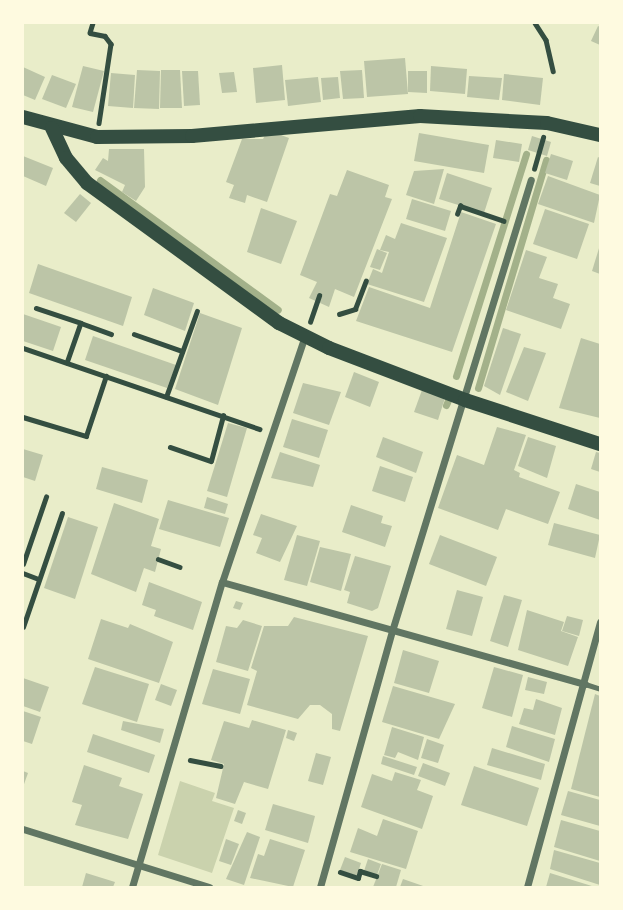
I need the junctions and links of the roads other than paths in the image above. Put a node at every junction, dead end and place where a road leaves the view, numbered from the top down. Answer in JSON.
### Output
{"nodes":[{"id":1,"x":23,"y":117,"type":"edge"},
{"id":2,"x":52,"y":128,"type":"junction"},
{"id":3,"x":600,"y":135,"type":"edge"},
{"id":4,"x":531,"y":180,"type":"dead end"},
{"id":5,"x":304,"y":336,"type":"junction"},
{"id":6,"x":465,"y":400,"type":"junction"},
{"id":7,"x":600,"y":444,"type":"edge"},
{"id":8,"x":222,"y":582,"type":"junction"},
{"id":9,"x":600,"y":622,"type":"edge"},
{"id":10,"x":392,"y":631,"type":"junction"},
{"id":11,"x":585,"y":684,"type":"junction"},
{"id":12,"x":600,"y":689,"type":"edge"},
{"id":13,"x":23,"y":829,"type":"edge"},
{"id":14,"x":138,"y":865,"type":"junction"},
{"id":15,"x":132,"y":887,"type":"edge"},
{"id":16,"x":209,"y":887,"type":"edge"},
{"id":17,"x":320,"y":887,"type":"edge"},
{"id":18,"x":527,"y":887,"type":"edge"}],
"edges":[{"from":1,"to":2,"type":"main road"},
{"from":2,"to":3,"type":"main road"},
{"from":2,"to":5,"type":"main road"},
{"from":4,"to":6,"type":"street"},
{"from":5,"to":6,"type":"main road"},
{"from":5,"to":8,"type":"street"},
{"from":6,"to":7,"type":"main road"},
{"from":6,"to":10,"type":"street"},
{"from":8,"to":10,"type":"street"},
{"from":8,"to":14,"type":"street"},
{"from":9,"to":11,"type":"street"},
{"from":10,"to":11,"type":"street"},
{"from":10,"to":17,"type":"street"},
{"from":11,"to":12,"type":"lane"},
{"from":11,"to":18,"type":"street"},
{"from":13,"to":14,"type":"street"},
{"from":14,"to":15,"type":"street"},
{"from":14,"to":16,"type":"street"}]}
